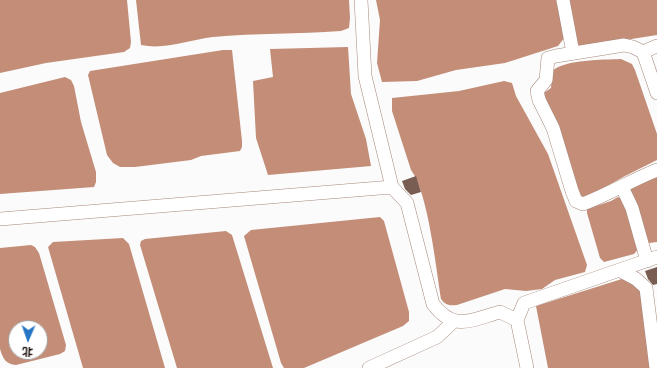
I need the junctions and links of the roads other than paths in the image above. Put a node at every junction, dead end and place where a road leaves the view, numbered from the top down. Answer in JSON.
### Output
{"nodes":[{"id":1,"x":361,"y":0,"type":"edge"},
{"id":2,"x":563,"y":0,"type":"edge"},
{"id":3,"x":657,"y":46,"type":"edge"},
{"id":4,"x":643,"y":52,"type":"junction"},
{"id":5,"x":573,"y":53,"type":"junction"},
{"id":6,"x":657,"y":93,"type":"edge"},
{"id":7,"x":657,"y":170,"type":"edge"},
{"id":8,"x":392,"y":187,"type":"junction"},
{"id":9,"x":622,"y":187,"type":"junction"},
{"id":10,"x":0,"y":219,"type":"edge"},
{"id":11,"x":652,"y":259,"type":"edge"},
{"id":12,"x":621,"y":271,"type":"junction"},
{"id":13,"x":517,"y":320,"type":"junction"},
{"id":14,"x":453,"y":322,"type":"junction"},
{"id":15,"x":369,"y":368,"type":"edge"},
{"id":16,"x":527,"y":368,"type":"edge"},
{"id":17,"x":656,"y":368,"type":"edge"}],
"edges":[{"from":1,"to":8,"type":"street"},
{"from":2,"to":5,"type":"street"},
{"from":3,"to":4,"type":"street"},
{"from":4,"to":5,"type":"street"},
{"from":4,"to":6,"type":"street"},
{"from":5,"to":9,"type":"street"},
{"from":7,"to":9,"type":"street"},
{"from":8,"to":10,"type":"street"},
{"from":8,"to":14,"type":"street"},
{"from":9,"to":11,"type":"street"},
{"from":11,"to":12,"type":"street"},
{"from":12,"to":13,"type":"street"},
{"from":12,"to":17,"type":"street"},
{"from":13,"to":14,"type":"street"},
{"from":13,"to":16,"type":"street"},
{"from":14,"to":15,"type":"street"}]}
